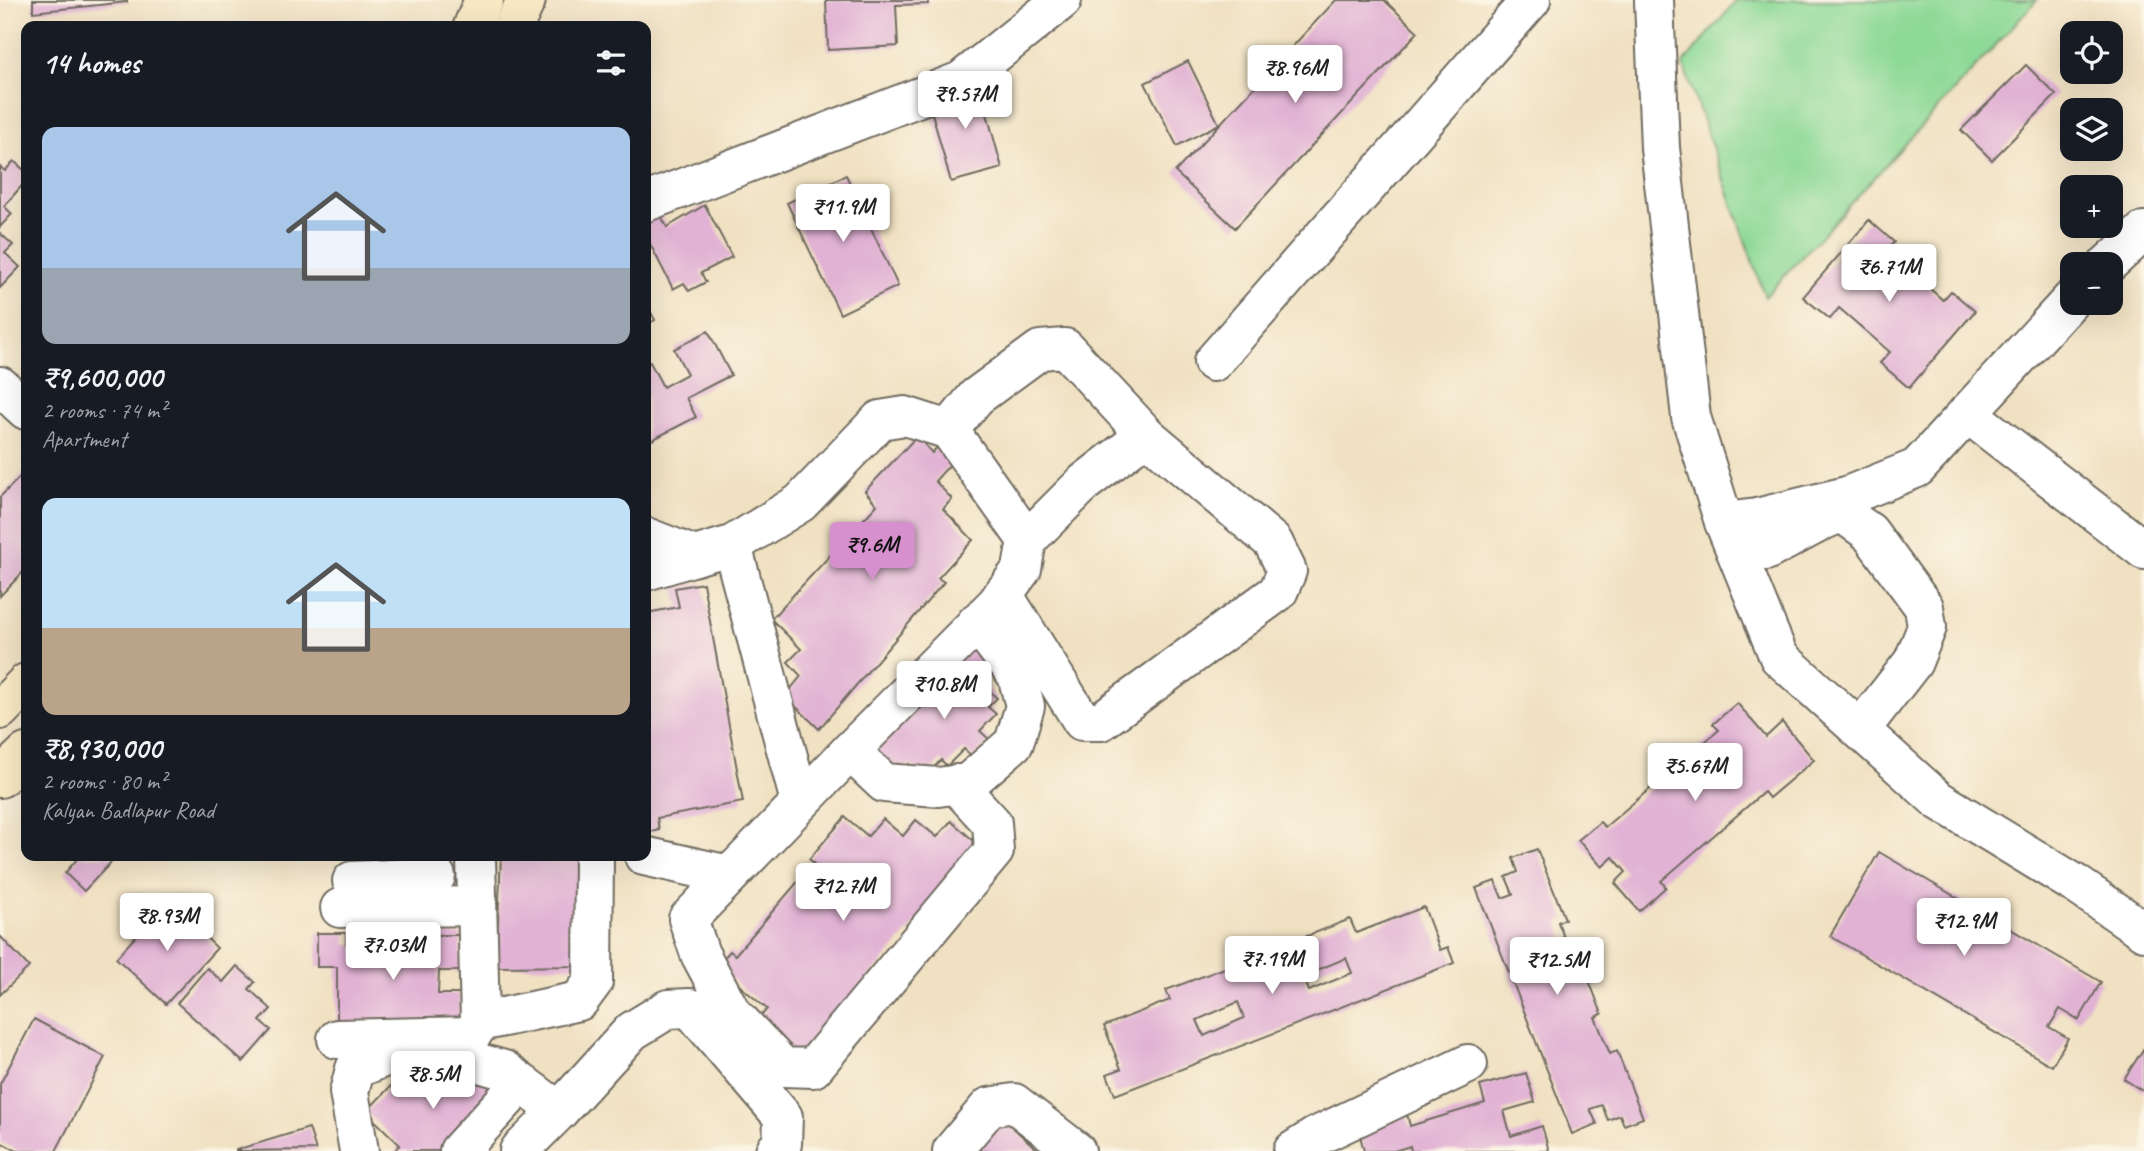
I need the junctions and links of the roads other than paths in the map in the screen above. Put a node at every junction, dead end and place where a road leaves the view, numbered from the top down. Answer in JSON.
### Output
{"nodes":[{"id":1,"x":484,"y":0,"type":"edge"},
{"id":2,"x":526,"y":0,"type":"edge"},
{"id":3,"x":1062,"y":0,"type":"edge"},
{"id":4,"x":1531,"y":0,"type":"edge"},
{"id":5,"x":1654,"y":0,"type":"edge"},
{"id":6,"x":475,"y":21,"type":"edge"},
{"id":7,"x":516,"y":21,"type":"edge"},
{"id":8,"x":651,"y":200,"type":"edge"},
{"id":9,"x":2144,"y":231,"type":"edge"},
{"id":10,"x":2121,"y":252,"type":"edge"},
{"id":11,"x":2060,"y":312,"type":"edge"},
{"id":12,"x":1213,"y":362,"type":"dead end"},
{"id":13,"x":0,"y":386,"type":"edge"},
{"id":14,"x":21,"y":405,"type":"edge"},
{"id":15,"x":1968,"y":413,"type":"junction"},
{"id":16,"x":949,"y":430,"type":"junction"},
{"id":17,"x":1146,"y":435,"type":"junction"},
{"id":18,"x":1730,"y":535,"type":"junction"},
{"id":19,"x":651,"y":539,"type":"edge"},
{"id":20,"x":1027,"y":540,"type":"junction"},
{"id":21,"x":732,"y":545,"type":"junction"},
{"id":22,"x":2144,"y":550,"type":"edge"},
{"id":23,"x":695,"y":556,"type":"junction"},
{"id":24,"x":651,"y":569,"type":"edge"},
{"id":25,"x":1003,"y":594,"type":"junction"},
{"id":26,"x":978,"y":622,"type":"junction"},
{"id":27,"x":21,"y":688,"type":"edge"},
{"id":28,"x":0,"y":710,"type":"edge"},
{"id":29,"x":1860,"y":730,"type":"junction"},
{"id":30,"x":850,"y":751,"type":"junction"},
{"id":31,"x":21,"y":758,"type":"edge"},
{"id":32,"x":0,"y":778,"type":"edge"},
{"id":33,"x":956,"y":784,"type":"junction"},
{"id":34,"x":800,"y":802,"type":"junction"},
{"id":35,"x":651,"y":858,"type":"edge"},
{"id":36,"x":476,"y":861,"type":"edge"},
{"id":37,"x":594,"y":861,"type":"edge"},
{"id":38,"x":436,"y":876,"type":"dead end"},
{"id":39,"x":729,"y":876,"type":"junction"},
{"id":40,"x":393,"y":893,"type":"junction"},
{"id":41,"x":346,"y":895,"type":"dead end"},
{"id":42,"x":477,"y":906,"type":"junction"},
{"id":43,"x":2144,"y":931,"type":"edge"},
{"id":44,"x":480,"y":1021,"type":"junction"},
{"id":45,"x":337,"y":1039,"type":"dead end"},
{"id":46,"x":1468,"y":1064,"type":"dead end"},
{"id":47,"x":521,"y":1083,"type":"junction"},
{"id":48,"x":559,"y":1111,"type":"junction"},
{"id":49,"x":359,"y":1151,"type":"edge"},
{"id":50,"x":459,"y":1151,"type":"edge"},
{"id":51,"x":519,"y":1151,"type":"edge"},
{"id":52,"x":775,"y":1151,"type":"edge"},
{"id":53,"x":952,"y":1151,"type":"edge"},
{"id":54,"x":1076,"y":1151,"type":"edge"},
{"id":55,"x":1293,"y":1151,"type":"edge"}],
"edges":[{"from":1,"to":6,"type":"main road"},
{"from":2,"to":7,"type":"main road"},
{"from":3,"to":8,"type":"street"},
{"from":4,"to":12,"type":"street"},
{"from":5,"to":18,"type":"street"},
{"from":9,"to":10,"type":"street"},
{"from":11,"to":15,"type":"street"},
{"from":13,"to":14,"type":"street"},
{"from":15,"to":18,"type":"street"},
{"from":15,"to":22,"type":"street"},
{"from":16,"to":17,"type":"street"},
{"from":16,"to":20,"type":"street"},
{"from":16,"to":21,"type":"street"},
{"from":17,"to":20,"type":"street"},
{"from":17,"to":25,"type":"street"},
{"from":18,"to":29,"type":"street"},
{"from":18,"to":29,"type":"street"},
{"from":19,"to":23,"type":"street"},
{"from":20,"to":25,"type":"street"},
{"from":21,"to":23,"type":"street"},
{"from":21,"to":34,"type":"street"},
{"from":23,"to":24,"type":"street"},
{"from":25,"to":26,"type":"street"},
{"from":26,"to":30,"type":"street"},
{"from":26,"to":33,"type":"street"},
{"from":27,"to":28,"type":"main road"},
{"from":29,"to":43,"type":"street"},
{"from":30,"to":33,"type":"street"},
{"from":30,"to":34,"type":"street"},
{"from":31,"to":32,"type":"main road"},
{"from":33,"to":39,"type":"street"},
{"from":34,"to":39,"type":"street"},
{"from":35,"to":39,"type":"street"},
{"from":36,"to":42,"type":"street"},
{"from":37,"to":44,"type":"street"},
{"from":38,"to":40,"type":"street"},
{"from":40,"to":41,"type":"street"},
{"from":40,"to":42,"type":"street"},
{"from":42,"to":44,"type":"street"},
{"from":44,"to":45,"type":"street"},
{"from":46,"to":55,"type":"street"},
{"from":47,"to":48,"type":"street"},
{"from":47,"to":49,"type":"street"},
{"from":47,"to":50,"type":"street"},
{"from":48,"to":51,"type":"street"},
{"from":48,"to":52,"type":"street"},
{"from":53,"to":54,"type":"street"}]}
